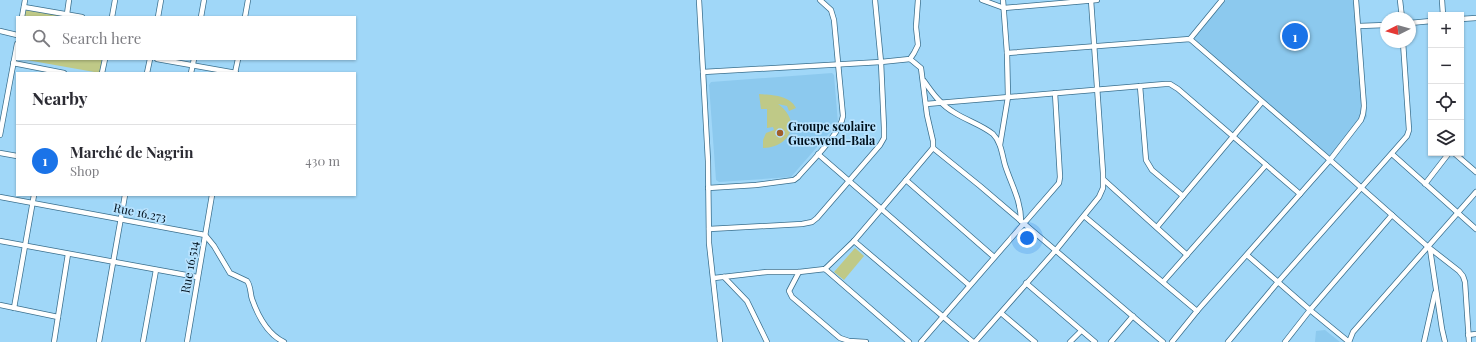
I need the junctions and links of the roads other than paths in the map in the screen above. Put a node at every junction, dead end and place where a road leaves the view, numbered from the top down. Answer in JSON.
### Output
{"nodes":[{"id":1,"x":25,"y":0,"type":"edge"},
{"id":2,"x":69,"y":0,"type":"edge"},
{"id":3,"x":115,"y":0,"type":"edge"},
{"id":4,"x":161,"y":0,"type":"edge"},
{"id":5,"x":204,"y":0,"type":"edge"},
{"id":6,"x":248,"y":0,"type":"edge"},
{"id":7,"x":698,"y":0,"type":"edge"},
{"id":8,"x":820,"y":0,"type":"edge"},
{"id":9,"x":875,"y":0,"type":"edge"},
{"id":10,"x":918,"y":0,"type":"edge"},
{"id":11,"x":982,"y":0,"type":"edge"},
{"id":12,"x":1003,"y":0,"type":"edge"},
{"id":13,"x":1091,"y":0,"type":"edge"},
{"id":14,"x":1097,"y":0,"type":"edge"},
{"id":15,"x":1356,"y":0,"type":"edge"},
{"id":16,"x":1400,"y":0,"type":"edge"},
{"id":17,"x":1442,"y":0,"type":"edge"},
{"id":18,"x":1220,"y":1,"type":"edge"},
{"id":19,"x":1047,"y":2,"type":"edge"},
{"id":20,"x":24,"y":7,"type":"junction"},
{"id":21,"x":1004,"y":8,"type":"junction"},
{"id":22,"x":1401,"y":12,"type":"edge"},
{"id":23,"x":1443,"y":12,"type":"edge"},
{"id":24,"x":67,"y":14,"type":"junction"},
{"id":25,"x":22,"y":16,"type":"edge"},
{"id":26,"x":77,"y":16,"type":"edge"},
{"id":27,"x":112,"y":16,"type":"edge"},
{"id":28,"x":158,"y":16,"type":"edge"},
{"id":29,"x":201,"y":16,"type":"edge"},
{"id":30,"x":245,"y":16,"type":"edge"},
{"id":31,"x":1476,"y":18,"type":"edge"},
{"id":32,"x":1464,"y":19,"type":"edge"},
{"id":33,"x":1428,"y":21,"type":"edge"},
{"id":34,"x":1416,"y":22,"type":"edge"},
{"id":35,"x":1380,"y":24,"type":"edge"},
{"id":36,"x":1358,"y":26,"type":"junction"},
{"id":37,"x":0,"y":31,"type":"edge"},
{"id":38,"x":16,"y":35,"type":"edge"},
{"id":39,"x":1190,"y":39,"type":"junction"},
{"id":40,"x":1093,"y":46,"type":"junction"},
{"id":41,"x":1403,"y":48,"type":"edge"},
{"id":42,"x":16,"y":49,"type":"edge"},
{"id":43,"x":1007,"y":53,"type":"junction"},
{"id":44,"x":910,"y":58,"type":"junction"},
{"id":45,"x":105,"y":60,"type":"edge"},
{"id":46,"x":150,"y":60,"type":"edge"},
{"id":47,"x":163,"y":60,"type":"edge"},
{"id":48,"x":194,"y":60,"type":"edge"},
{"id":49,"x":238,"y":60,"type":"edge"},
{"id":50,"x":881,"y":62,"type":"junction"},
{"id":51,"x":13,"y":63,"type":"junction"},
{"id":52,"x":193,"y":65,"type":"junction"},
{"id":53,"x":838,"y":65,"type":"junction"},
{"id":54,"x":58,"y":72,"type":"edge"},
{"id":55,"x":102,"y":72,"type":"edge"},
{"id":56,"x":147,"y":72,"type":"edge"},
{"id":57,"x":191,"y":72,"type":"edge"},
{"id":58,"x":231,"y":72,"type":"edge"},
{"id":59,"x":236,"y":72,"type":"edge"},
{"id":60,"x":703,"y":72,"type":"junction"},
{"id":61,"x":923,"y":79,"type":"junction"},
{"id":62,"x":1140,"y":86,"type":"junction"},
{"id":63,"x":1097,"y":90,"type":"junction"},
{"id":64,"x":1055,"y":93,"type":"junction"},
{"id":65,"x":1008,"y":97,"type":"junction"},
{"id":66,"x":1262,"y":102,"type":"junction"},
{"id":67,"x":940,"y":103,"type":"junction"},
{"id":68,"x":926,"y":104,"type":"junction"},
{"id":69,"x":0,"y":135,"type":"edge"},
{"id":70,"x":1233,"y":137,"type":"junction"},
{"id":71,"x":1000,"y":145,"type":"junction"},
{"id":72,"x":933,"y":148,"type":"junction"},
{"id":73,"x":0,"y":153,"type":"edge"},
{"id":74,"x":818,"y":154,"type":"junction"},
{"id":75,"x":1392,"y":154,"type":"junction"},
{"id":76,"x":16,"y":156,"type":"edge"},
{"id":77,"x":1448,"y":156,"type":"edge"},
{"id":78,"x":1457,"y":156,"type":"edge"},
{"id":79,"x":1330,"y":160,"type":"junction"},
{"id":80,"x":1266,"y":165,"type":"junction"},
{"id":81,"x":1476,"y":172,"type":"edge"},
{"id":82,"x":906,"y":180,"type":"junction"},
{"id":83,"x":1104,"y":180,"type":"junction"},
{"id":84,"x":849,"y":182,"type":"junction"},
{"id":85,"x":1425,"y":184,"type":"junction"},
{"id":86,"x":708,"y":188,"type":"junction"},
{"id":87,"x":1362,"y":188,"type":"junction"},
{"id":88,"x":1476,"y":192,"type":"edge"},
{"id":89,"x":1300,"y":194,"type":"junction"},
{"id":90,"x":34,"y":196,"type":"edge"},
{"id":91,"x":125,"y":196,"type":"edge"},
{"id":92,"x":212,"y":196,"type":"edge"},
{"id":93,"x":1183,"y":196,"type":"junction"},
{"id":94,"x":0,"y":197,"type":"edge"},
{"id":95,"x":33,"y":203,"type":"junction"},
{"id":96,"x":881,"y":209,"type":"junction"},
{"id":97,"x":1458,"y":213,"type":"junction"},
{"id":98,"x":1392,"y":214,"type":"junction"},
{"id":99,"x":1084,"y":216,"type":"junction"},
{"id":100,"x":121,"y":219,"type":"junction"},
{"id":101,"x":1022,"y":222,"type":"junction"},
{"id":102,"x":1157,"y":227,"type":"junction"},
{"id":103,"x":709,"y":229,"type":"junction"},
{"id":104,"x":1476,"y":229,"type":"edge"},
{"id":105,"x":205,"y":235,"type":"junction"},
{"id":106,"x":0,"y":241,"type":"edge"},
{"id":107,"x":854,"y":241,"type":"junction"},
{"id":108,"x":25,"y":246,"type":"junction"},
{"id":109,"x":1429,"y":248,"type":"junction"},
{"id":110,"x":1056,"y":250,"type":"junction"},
{"id":111,"x":68,"y":254,"type":"junction"},
{"id":112,"x":1186,"y":255,"type":"junction"},
{"id":113,"x":1247,"y":255,"type":"junction"},
{"id":114,"x":994,"y":257,"type":"junction"},
{"id":115,"x":113,"y":262,"type":"junction"},
{"id":116,"x":825,"y":269,"type":"junction"},
{"id":117,"x":156,"y":270,"type":"junction"},
{"id":118,"x":800,"y":272,"type":"junction"},
{"id":119,"x":198,"y":277,"type":"junction"},
{"id":120,"x":724,"y":277,"type":"junction"},
{"id":121,"x":714,"y":278,"type":"junction"},
{"id":122,"x":1163,"y":282,"type":"junction"},
{"id":123,"x":1278,"y":282,"type":"junction"},
{"id":124,"x":1026,"y":283,"type":"junction"},
{"id":125,"x":969,"y":285,"type":"junction"},
{"id":126,"x":1436,"y":289,"type":"junction"},
{"id":127,"x":0,"y":305,"type":"edge"},
{"id":128,"x":14,"y":308,"type":"junction"},
{"id":129,"x":1310,"y":310,"type":"junction"},
{"id":130,"x":1197,"y":311,"type":"junction"},
{"id":131,"x":1001,"y":313,"type":"junction"},
{"id":132,"x":944,"y":316,"type":"junction"},
{"id":133,"x":1133,"y":316,"type":"junction"},
{"id":134,"x":58,"y":317,"type":"junction"},
{"id":135,"x":1081,"y":331,"type":"junction"},
{"id":136,"x":1476,"y":334,"type":"edge"},
{"id":137,"x":1468,"y":339,"type":"edge"},
{"id":138,"x":54,"y":342,"type":"edge"},
{"id":139,"x":99,"y":342,"type":"edge"},
{"id":140,"x":143,"y":342,"type":"edge"},
{"id":141,"x":186,"y":342,"type":"edge"},
{"id":142,"x":284,"y":342,"type":"edge"},
{"id":143,"x":720,"y":342,"type":"edge"},
{"id":144,"x":767,"y":342,"type":"edge"},
{"id":145,"x":866,"y":342,"type":"edge"},
{"id":146,"x":909,"y":342,"type":"edge"},
{"id":147,"x":921,"y":342,"type":"edge"},
{"id":148,"x":974,"y":342,"type":"edge"},
{"id":149,"x":1035,"y":342,"type":"edge"},
{"id":150,"x":1070,"y":342,"type":"edge"},
{"id":151,"x":1095,"y":342,"type":"edge"},
{"id":152,"x":1111,"y":342,"type":"edge"},
{"id":153,"x":1163,"y":342,"type":"edge"},
{"id":154,"x":1172,"y":342,"type":"edge"},
{"id":155,"x":1228,"y":342,"type":"edge"},
{"id":156,"x":1285,"y":342,"type":"edge"},
{"id":157,"x":1349,"y":342,"type":"edge"},
{"id":158,"x":1424,"y":342,"type":"edge"},
{"id":159,"x":1445,"y":342,"type":"edge"},
{"id":160,"x":1463,"y":342,"type":"edge"}],
"edges":[{"from":1,"to":20,"type":"street"},
{"from":2,"to":24,"type":"street"},
{"from":3,"to":27,"type":"street"},
{"from":4,"to":28,"type":"street"},
{"from":5,"to":29,"type":"street"},
{"from":6,"to":30,"type":"street"},
{"from":7,"to":60,"type":"street"},
{"from":8,"to":53,"type":"street"},
{"from":9,"to":50,"type":"street"},
{"from":10,"to":44,"type":"street"},
{"from":11,"to":21,"type":"street"},
{"from":12,"to":21,"type":"street"},
{"from":13,"to":14,"type":"street"},
{"from":13,"to":19,"type":"street"},
{"from":13,"to":40,"type":"street"},
{"from":15,"to":36,"type":"street"},
{"from":16,"to":22,"type":"street"},
{"from":17,"to":23,"type":"street"},
{"from":18,"to":39,"type":"street"},
{"from":19,"to":21,"type":"street"},
{"from":20,"to":24,"type":"street"},
{"from":20,"to":25,"type":"street"},
{"from":21,"to":43,"type":"street"},
{"from":24,"to":26,"type":"street"},
{"from":31,"to":32,"type":"street"},
{"from":33,"to":34,"type":"street"},
{"from":35,"to":36,"type":"street"},
{"from":36,"to":79,"type":"street"},
{"from":37,"to":38,"type":"street"},
{"from":39,"to":40,"type":"street"},
{"from":39,"to":66,"type":"street"},
{"from":40,"to":43,"type":"street"},
{"from":40,"to":63,"type":"street"},
{"from":41,"to":75,"type":"street"},
{"from":42,"to":51,"type":"street"},
{"from":43,"to":65,"type":"street"},
{"from":44,"to":50,"type":"street"},
{"from":44,"to":61,"type":"street"},
{"from":45,"to":55,"type":"street"},
{"from":46,"to":56,"type":"street"},
{"from":47,"to":52,"type":"street"},
{"from":48,"to":52,"type":"street"},
{"from":49,"to":59,"type":"street"},
{"from":50,"to":53,"type":"street"},
{"from":50,"to":84,"type":"street"},
{"from":51,"to":54,"type":"street"},
{"from":51,"to":69,"type":"street"},
{"from":52,"to":57,"type":"street"},
{"from":52,"to":58,"type":"street"},
{"from":53,"to":60,"type":"street"},
{"from":53,"to":74,"type":"street"},
{"from":60,"to":86,"type":"street"},
{"from":61,"to":67,"type":"street"},
{"from":61,"to":68,"type":"street"},
{"from":62,"to":63,"type":"street"},
{"from":62,"to":70,"type":"street"},
{"from":62,"to":93,"type":"street"},
{"from":63,"to":64,"type":"street"},
{"from":63,"to":83,"type":"street"},
{"from":64,"to":65,"type":"street"},
{"from":64,"to":101,"type":"street"},
{"from":65,"to":67,"type":"street"},
{"from":65,"to":71,"type":"street"},
{"from":66,"to":70,"type":"street"},
{"from":66,"to":79,"type":"street"},
{"from":67,"to":68,"type":"street"},
{"from":67,"to":71,"type":"street"},
{"from":68,"to":72,"type":"street"},
{"from":70,"to":80,"type":"street"},
{"from":70,"to":93,"type":"street"},
{"from":71,"to":101,"type":"street"},
{"from":72,"to":82,"type":"street"},
{"from":72,"to":101,"type":"street"},
{"from":73,"to":76,"type":"street"},
{"from":74,"to":84,"type":"street"},
{"from":74,"to":86,"type":"street"},
{"from":75,"to":85,"type":"street"},
{"from":75,"to":87,"type":"street"},
{"from":77,"to":85,"type":"street"},
{"from":78,"to":81,"type":"street"},
{"from":79,"to":87,"type":"street"},
{"from":79,"to":89,"type":"street"},
{"from":80,"to":89,"type":"street"},
{"from":80,"to":112,"type":"street"},
{"from":82,"to":96,"type":"street"},
{"from":82,"to":114,"type":"street"},
{"from":83,"to":99,"type":"street"},
{"from":83,"to":102,"type":"street"},
{"from":84,"to":96,"type":"street"},
{"from":84,"to":103,"type":"street"},
{"from":85,"to":97,"type":"street"},
{"from":86,"to":103,"type":"street"},
{"from":87,"to":98,"type":"street"},
{"from":87,"to":123,"type":"street"},
{"from":88,"to":97,"type":"street"},
{"from":89,"to":113,"type":"street"},
{"from":90,"to":95,"type":"street"},
{"from":91,"to":100,"type":"street"},
{"from":92,"to":105,"type":"street","name":"Rue 16.514"},
{"from":93,"to":102,"type":"street"},
{"from":94,"to":95,"type":"street","name":"Rue 16.273"},
{"from":95,"to":100,"type":"street","name":"Rue 16.273"},
{"from":95,"to":108,"type":"street"},
{"from":96,"to":107,"type":"street"},
{"from":96,"to":125,"type":"street"},
{"from":97,"to":104,"type":"street"},
{"from":97,"to":109,"type":"street"},
{"from":98,"to":109,"type":"street"},
{"from":98,"to":129,"type":"street"},
{"from":99,"to":110,"type":"street"},
{"from":99,"to":122,"type":"street"},
{"from":100,"to":105,"type":"street","name":"Rue 16.273"},
{"from":100,"to":115,"type":"street"},
{"from":101,"to":110,"type":"street"},
{"from":101,"to":114,"type":"street"},
{"from":102,"to":112,"type":"street"},
{"from":103,"to":121,"type":"street"},
{"from":105,"to":119,"type":"street","name":"Rue 16.514"},
{"from":105,"to":142,"type":"street"},
{"from":106,"to":108,"type":"street"},
{"from":107,"to":116,"type":"street"},
{"from":107,"to":132,"type":"street"},
{"from":108,"to":111,"type":"street"},
{"from":108,"to":128,"type":"street"},
{"from":109,"to":126,"type":"street"},
{"from":109,"to":137,"type":"street"},
{"from":109,"to":157,"type":"street"},
{"from":110,"to":124,"type":"street"},
{"from":110,"to":133,"type":"street"},
{"from":111,"to":115,"type":"street"},
{"from":111,"to":134,"type":"street"},
{"from":112,"to":122,"type":"street"},
{"from":113,"to":123,"type":"street"},
{"from":113,"to":130,"type":"street"},
{"from":114,"to":125,"type":"street"},
{"from":115,"to":117,"type":"street"},
{"from":115,"to":139,"type":"street"},
{"from":116,"to":118,"type":"street"},
{"from":116,"to":146,"type":"street"},
{"from":117,"to":119,"type":"street"},
{"from":117,"to":140,"type":"street"},
{"from":118,"to":120,"type":"street"},
{"from":118,"to":145,"type":"street"},
{"from":119,"to":141,"type":"street","name":"Rue 16.514"},
{"from":120,"to":121,"type":"street"},
{"from":120,"to":144,"type":"street"},
{"from":121,"to":143,"type":"street"},
{"from":122,"to":130,"type":"street"},
{"from":123,"to":129,"type":"street"},
{"from":123,"to":155,"type":"street"},
{"from":124,"to":131,"type":"street"},
{"from":124,"to":135,"type":"street"},
{"from":125,"to":132,"type":"street"},
{"from":126,"to":158,"type":"street"},
{"from":126,"to":159,"type":"street"},
{"from":127,"to":128,"type":"street"},
{"from":128,"to":134,"type":"street"},
{"from":129,"to":156,"type":"street"},
{"from":129,"to":157,"type":"street"},
{"from":130,"to":154,"type":"street"},
{"from":131,"to":148,"type":"street"},
{"from":131,"to":149,"type":"street"},
{"from":132,"to":147,"type":"street"},
{"from":132,"to":148,"type":"street"},
{"from":133,"to":152,"type":"street"},
{"from":133,"to":153,"type":"street"},
{"from":134,"to":138,"type":"street"},
{"from":135,"to":150,"type":"street"},
{"from":135,"to":151,"type":"street"},
{"from":136,"to":137,"type":"street"},
{"from":137,"to":160,"type":"street"}]}
